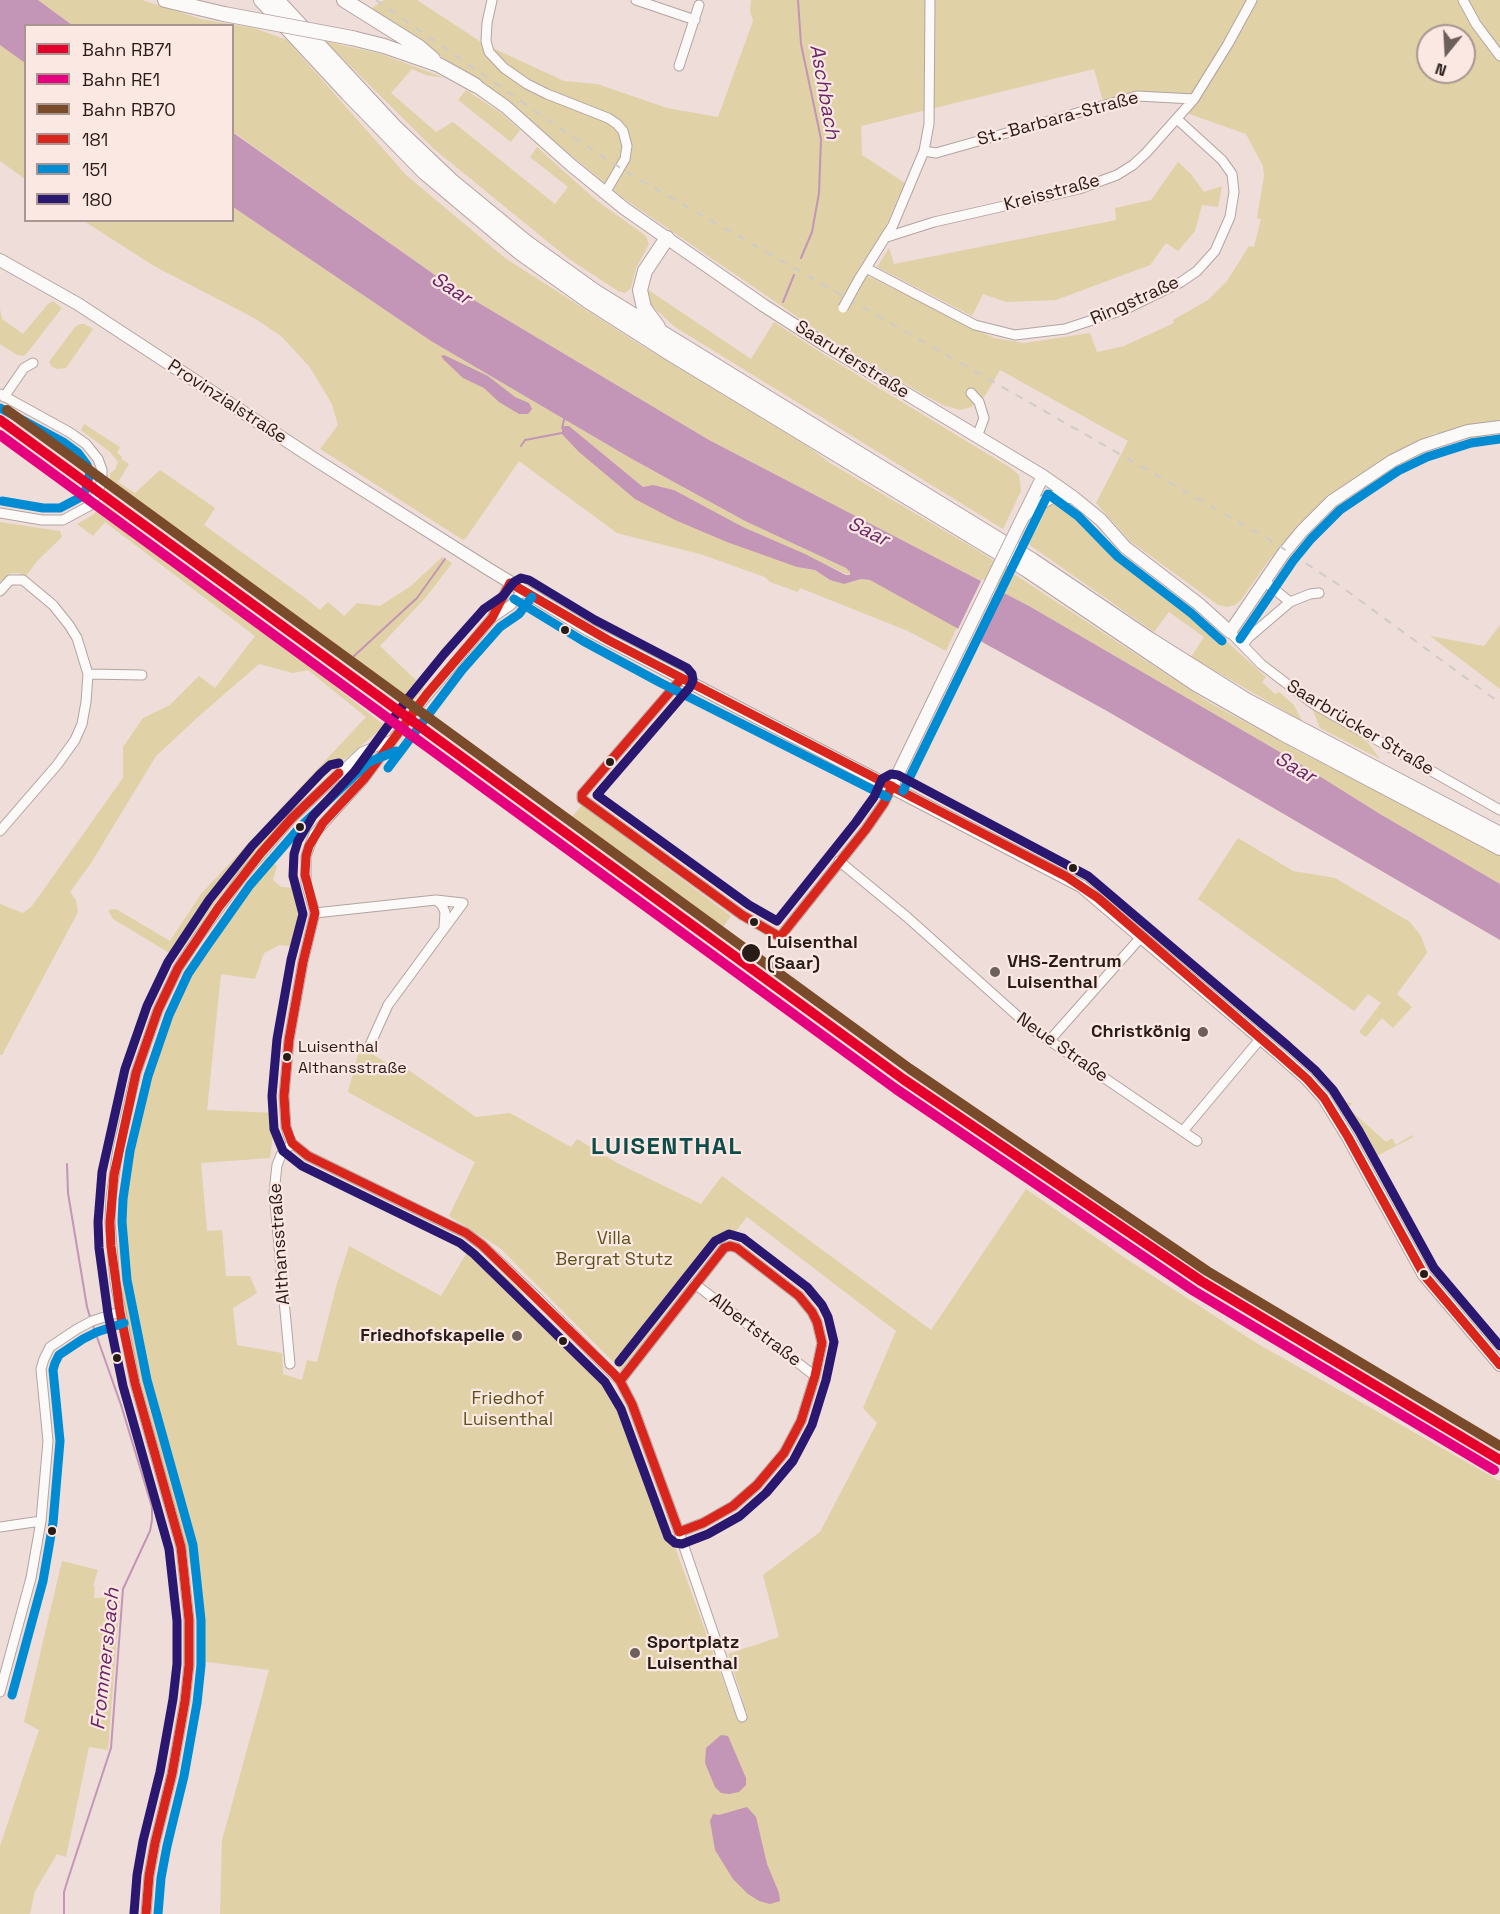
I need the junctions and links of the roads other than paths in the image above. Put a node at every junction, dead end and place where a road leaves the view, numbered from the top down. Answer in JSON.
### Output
{"nodes":[{"id":1,"x":165,"y":0,"type":"edge"},
{"id":2,"x":261,"y":0,"type":"edge"},
{"id":3,"x":277,"y":0,"type":"edge"},
{"id":4,"x":344,"y":0,"type":"edge"},
{"id":5,"x":492,"y":0,"type":"edge"},
{"id":6,"x":638,"y":0,"type":"edge"},
{"id":7,"x":930,"y":0,"type":"edge"},
{"id":8,"x":1252,"y":0,"type":"edge"},
{"id":9,"x":1463,"y":0,"type":"edge"},
{"id":10,"x":699,"y":5,"type":"dead end"},
{"id":11,"x":694,"y":20,"type":"junction"},
{"id":12,"x":1500,"y":56,"type":"edge"},
{"id":13,"x":439,"y":65,"type":"junction"},
{"id":14,"x":679,"y":66,"type":"dead end"},
{"id":15,"x":475,"y":85,"type":"joint"},
{"id":16,"x":1194,"y":99,"type":"junction"},
{"id":17,"x":1177,"y":118,"type":"junction"},
{"id":18,"x":924,"y":151,"type":"junction"},
{"id":19,"x":605,"y":193,"type":"junction"},
{"id":20,"x":886,"y":237,"type":"junction"},
{"id":21,"x":667,"y":238,"type":"junction"},
{"id":22,"x":0,"y":260,"type":"edge"},
{"id":23,"x":866,"y":268,"type":"junction"},
{"id":24,"x":843,"y":308,"type":"dead end"},
{"id":25,"x":678,"y":344,"type":"junction"},
{"id":26,"x":33,"y":363,"type":"dead end"},
{"id":27,"x":711,"y":370,"type":"junction"},
{"id":28,"x":971,"y":393,"type":"dead end"},
{"id":29,"x":2,"y":396,"type":"edge"},
{"id":30,"x":1500,"y":427,"type":"edge"},
{"id":31,"x":977,"y":437,"type":"junction"},
{"id":32,"x":1043,"y":476,"type":"junction"},
{"id":33,"x":1073,"y":497,"type":"junction"},
{"id":34,"x":0,"y":513,"type":"edge"},
{"id":35,"x":1019,"y":524,"type":"junction"},
{"id":36,"x":1264,"y":581,"type":"junction"},
{"id":37,"x":510,"y":583,"type":"junction"},
{"id":38,"x":523,"y":590,"type":"junction"},
{"id":39,"x":0,"y":591,"type":"edge"},
{"id":40,"x":1319,"y":593,"type":"dead end"},
{"id":41,"x":1290,"y":602,"type":"junction"},
{"id":42,"x":492,"y":618,"type":"junction"},
{"id":43,"x":1230,"y":633,"type":"junction"},
{"id":44,"x":1242,"y":645,"type":"junction"},
{"id":45,"x":88,"y":674,"type":"junction"},
{"id":46,"x":142,"y":675,"type":"dead end"},
{"id":47,"x":681,"y":679,"type":"junction"},
{"id":48,"x":417,"y":708,"type":"tunnel mouth"},
{"id":49,"x":336,"y":776,"type":"junction"},
{"id":50,"x":364,"y":779,"type":"junction"},
{"id":51,"x":892,"y":786,"type":"junction"},
{"id":52,"x":1500,"y":810,"type":"edge"},
{"id":53,"x":0,"y":831,"type":"edge"},
{"id":54,"x":1500,"y":834,"type":"edge"},
{"id":55,"x":1500,"y":848,"type":"edge"},
{"id":56,"x":839,"y":861,"type":"junction"},
{"id":57,"x":436,"y":900,"type":"junction"},
{"id":58,"x":315,"y":913,"type":"junction"},
{"id":59,"x":444,"y":929,"type":"junction"},
{"id":60,"x":1142,"y":936,"type":"junction"},
{"id":61,"x":1261,"y":1038,"type":"junction"},
{"id":62,"x":1049,"y":1041,"type":"junction"},
{"id":63,"x":369,"y":1047,"type":"dead end"},
{"id":64,"x":1183,"y":1131,"type":"junction"},
{"id":65,"x":1197,"y":1141,"type":"dead end"},
{"id":66,"x":292,"y":1143,"type":"junction"},
{"id":67,"x":695,"y":1284,"type":"junction"},
{"id":68,"x":120,"y":1312,"type":"junction"},
{"id":69,"x":290,"y":1364,"type":"dead end"},
{"id":70,"x":1500,"y":1365,"type":"edge"},
{"id":71,"x":815,"y":1376,"type":"junction"},
{"id":72,"x":620,"y":1381,"type":"junction"},
{"id":73,"x":41,"y":1521,"type":"junction"},
{"id":74,"x":0,"y":1527,"type":"edge"},
{"id":75,"x":679,"y":1532,"type":"junction"},
{"id":76,"x":0,"y":1692,"type":"edge"},
{"id":77,"x":742,"y":1717,"type":"dead end"},
{"id":78,"x":146,"y":1914,"type":"edge"}],
"edges":[{"from":1,"to":13,"type":"highway","bridge":true},
{"from":2,"to":27,"type":"highway"},
{"from":3,"to":25,"type":"highway"},
{"from":4,"to":13,"type":"highway"},
{"from":5,"to":19,"type":"street"},
{"from":6,"to":11,"type":"street"},
{"from":7,"to":18,"type":"street"},
{"from":8,"to":16,"type":"street","name":"Kreisstraße"},
{"from":9,"to":12,"type":"street"},
{"from":10,"to":11,"type":"street"},
{"from":11,"to":14,"type":"street"},
{"from":13,"to":15,"type":"highway"},
{"from":15,"to":19,"type":"main road","name":"Saaruferstraße"},
{"from":16,"to":17,"type":"street","name":"Kreisstraße"},
{"from":16,"to":18,"type":"street","name":"St.-Barbara-Straße"},
{"from":17,"to":20,"type":"street","name":"Kreisstraße"},
{"from":17,"to":23,"type":"street","name":"Ringstraße"},
{"from":18,"to":20,"type":"street"},
{"from":19,"to":21,"type":"main road","name":"Saaruferstraße"},
{"from":20,"to":23,"type":"street"},
{"from":21,"to":25,"type":"highway"},
{"from":21,"to":31,"type":"main road","name":"Saaruferstraße"},
{"from":22,"to":37,"type":"main road","name":"Provinzialstraße"},
{"from":23,"to":24,"type":"street","bridge":true},
{"from":25,"to":27,"type":"highway"},
{"from":26,"to":29,"type":"street"},
{"from":27,"to":54,"type":"highway"},
{"from":27,"to":55,"type":"highway"},
{"from":28,"to":31,"type":"street"},
{"from":29,"to":34,"type":"street"},
{"from":30,"to":36,"type":"main road"},
{"from":31,"to":32,"type":"main road","name":"Saaruferstraße"},
{"from":32,"to":33,"type":"main road","name":"Saaruferstraße"},
{"from":32,"to":35,"type":"main road"},
{"from":33,"to":35,"type":"main road"},
{"from":33,"to":43,"type":"main road","name":"Saaruferstraße"},
{"from":35,"to":51,"type":"main road","bridge":true},
{"from":36,"to":41,"type":"street"},
{"from":36,"to":43,"type":"main road"},
{"from":37,"to":38,"type":"main road","name":"Provinzialstraße"},
{"from":37,"to":42,"type":"street"},
{"from":38,"to":42,"type":"street"},
{"from":38,"to":47,"type":"main road","name":"Provinzialstraße"},
{"from":39,"to":45,"type":"street"},
{"from":40,"to":41,"type":"street"},
{"from":41,"to":44,"type":"street"},
{"from":42,"to":48,"type":"street"},
{"from":43,"to":44,"type":"street","name":"Saarbrücker Straße"},
{"from":44,"to":52,"type":"street","name":"Saarbrücker Straße"},
{"from":45,"to":46,"type":"street"},
{"from":45,"to":53,"type":"street"},
{"from":47,"to":51,"type":"main road","name":"Provinzialstraße"},
{"from":47,"to":56,"type":"street"},
{"from":49,"to":50,"type":"street"},
{"from":49,"to":50,"type":"street"},
{"from":49,"to":68,"type":"street"},
{"from":50,"to":58,"type":"street"},
{"from":51,"to":56,"type":"street"},
{"from":51,"to":60,"type":"main road","name":"Provinzialstraße"},
{"from":56,"to":62,"type":"street","name":"Neue Straße"},
{"from":57,"to":58,"type":"street"},
{"from":57,"to":59,"type":"street"},
{"from":57,"to":59,"type":"street"},
{"from":58,"to":66,"type":"street"},
{"from":59,"to":63,"type":"street"},
{"from":60,"to":61,"type":"main road","name":"Provinzialstraße"},
{"from":60,"to":62,"type":"street"},
{"from":61,"to":64,"type":"street"},
{"from":61,"to":70,"type":"main road","name":"Provinzialstraße"},
{"from":62,"to":64,"type":"street","name":"Neue Straße"},
{"from":64,"to":65,"type":"street","name":"Neue Straße"},
{"from":66,"to":69,"type":"street","name":"Althansstraße"},
{"from":66,"to":72,"type":"street"},
{"from":67,"to":71,"type":"street","name":"Albertstraße"},
{"from":67,"to":71,"type":"street","name":"Albertstraße"},
{"from":67,"to":72,"type":"street","name":"Albertstraße"},
{"from":68,"to":73,"type":"street"},
{"from":68,"to":78,"type":"street"},
{"from":71,"to":75,"type":"street","name":"Albertstraße"},
{"from":72,"to":75,"type":"street"},
{"from":73,"to":74,"type":"street"},
{"from":73,"to":76,"type":"street"},
{"from":75,"to":77,"type":"street"}]}
